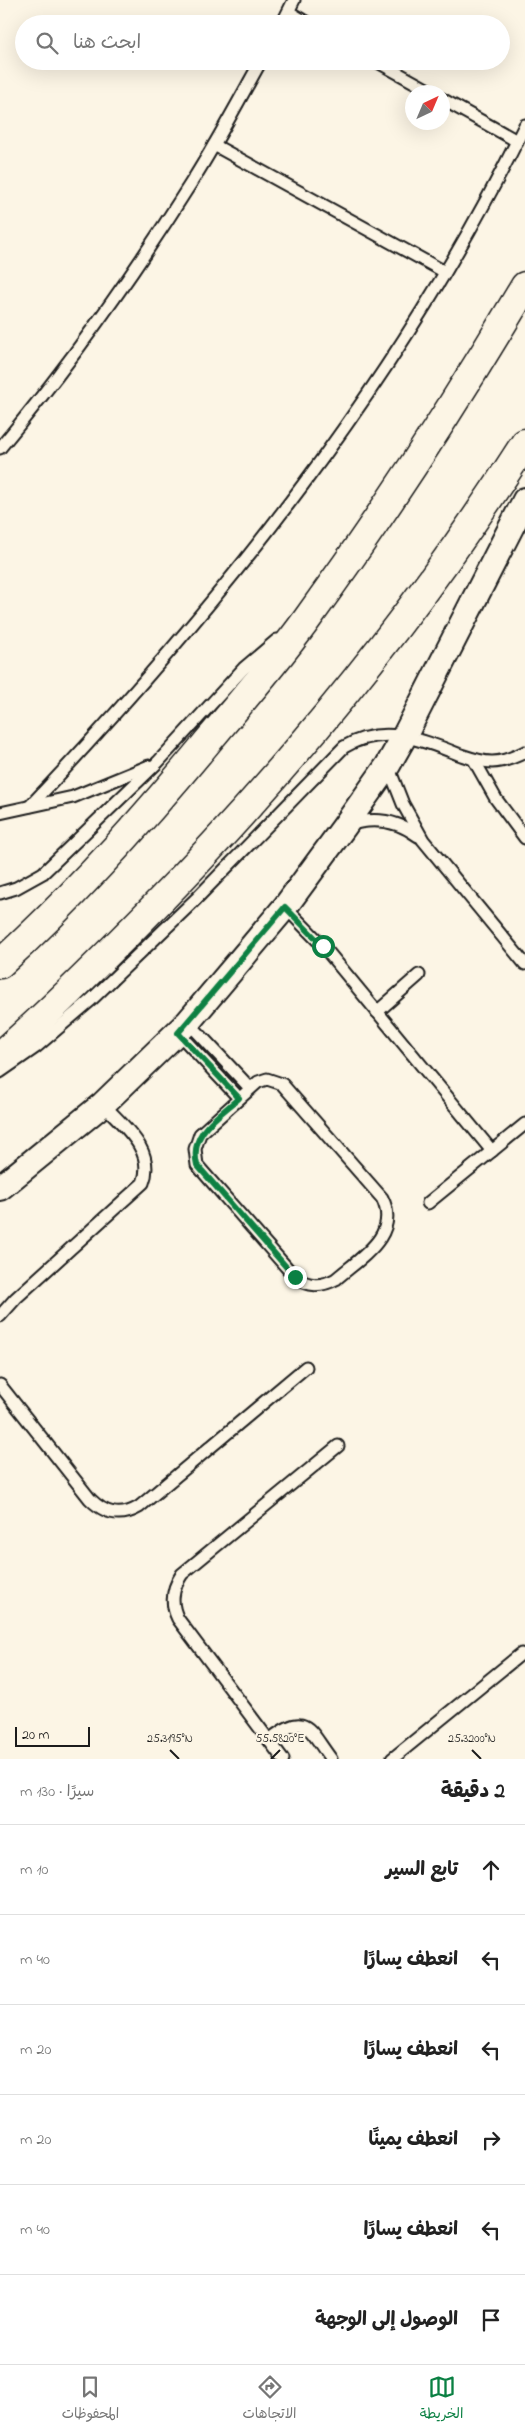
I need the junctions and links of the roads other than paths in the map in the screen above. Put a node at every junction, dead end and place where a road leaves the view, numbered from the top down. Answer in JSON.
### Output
{"nodes":[{"id":1,"x":294,"y":0,"type":"edge"},
{"id":2,"x":288,"y":12,"type":"junction"},
{"id":3,"x":286,"y":15,"type":"edge"},
{"id":4,"x":293,"y":15,"type":"edge"},
{"id":5,"x":256,"y":70,"type":"edge"},
{"id":6,"x":392,"y":70,"type":"edge"},
{"id":7,"x":419,"y":85,"type":"edge"},
{"id":8,"x":450,"y":103,"type":"edge"},
{"id":9,"x":525,"y":125,"type":"edge"},
{"id":10,"x":517,"y":141,"type":"junction"},
{"id":11,"x":214,"y":145,"type":"junction"},
{"id":12,"x":445,"y":272,"type":"junction"},
{"id":13,"x":525,"y":286,"type":"edge"},
{"id":14,"x":525,"y":443,"type":"edge"},
{"id":15,"x":0,"y":448,"type":"edge"},
{"id":16,"x":525,"y":500,"type":"edge"},
{"id":17,"x":309,"y":617,"type":"junction"},
{"id":18,"x":405,"y":735,"type":"junction"},
{"id":19,"x":525,"y":752,"type":"edge"},
{"id":20,"x":474,"y":760,"type":"junction"},
{"id":21,"x":158,"y":762,"type":"junction"},
{"id":22,"x":388,"y":765,"type":"junction"},
{"id":23,"x":30,"y":806,"type":"junction"},
{"id":24,"x":0,"y":813,"type":"edge"},
{"id":25,"x":344,"y":827,"type":"junction"},
{"id":26,"x":525,"y":838,"type":"edge"},
{"id":27,"x":423,"y":840,"type":"junction"},
{"id":28,"x":0,"y":893,"type":"edge"},
{"id":29,"x":285,"y":907,"type":"junction"},
{"id":30,"x":0,"y":964,"type":"edge"},
{"id":31,"x":525,"y":964,"type":"edge"},
{"id":32,"x":420,"y":975,"type":"dead end"},
{"id":33,"x":378,"y":1012,"type":"junction"},
{"id":34,"x":183,"y":1027,"type":"junction"},
{"id":35,"x":0,"y":1056,"type":"edge"},
{"id":36,"x":0,"y":1072,"type":"edge"},
{"id":37,"x":250,"y":1088,"type":"junction"},
{"id":38,"x":239,"y":1098,"type":"junction"},
{"id":39,"x":103,"y":1104,"type":"junction"},
{"id":40,"x":525,"y":1124,"type":"edge"},
{"id":41,"x":492,"y":1151,"type":"junction"},
{"id":42,"x":0,"y":1188,"type":"edge"},
{"id":43,"x":428,"y":1203,"type":"dead end"},
{"id":44,"x":2,"y":1311,"type":"edge"},
{"id":45,"x":306,"y":1367,"type":"dead end"},
{"id":46,"x":0,"y":1385,"type":"edge"},
{"id":47,"x":338,"y":1446,"type":"dead end"},
{"id":48,"x":521,"y":1654,"type":"dead end"},
{"id":49,"x":269,"y":1740,"type":"junction"},
{"id":50,"x":283,"y":1759,"type":"edge"},
{"id":51,"x":331,"y":1759,"type":"edge"},
{"id":52,"x":392,"y":1759,"type":"edge"}],
"edges":[{"from":1,"to":2,"type":"lane"},
{"from":2,"to":3,"type":"lane"},
{"from":2,"to":4,"type":"lane"},
{"from":5,"to":11,"type":"lane"},
{"from":6,"to":7,"type":"lane"},
{"from":8,"to":10,"type":"lane"},
{"from":9,"to":10,"type":"lane"},
{"from":10,"to":12,"type":"lane"},
{"from":11,"to":12,"type":"lane"},
{"from":11,"to":15,"type":"lane"},
{"from":12,"to":23,"type":"lane"},
{"from":13,"to":17,"type":"street"},
{"from":14,"to":35,"type":"street"},
{"from":16,"to":18,"type":"street"},
{"from":17,"to":21,"type":"lane"},
{"from":17,"to":30,"type":"street"},
{"from":18,"to":20,"type":"lane"},
{"from":18,"to":22,"type":"street"},
{"from":18,"to":36,"type":"lane"},
{"from":19,"to":20,"type":"lane"},
{"from":20,"to":26,"type":"lane"},
{"from":21,"to":23,"type":"lane"},
{"from":21,"to":28,"type":"lane"},
{"from":22,"to":25,"type":"street"},
{"from":22,"to":27,"type":"lane"},
{"from":23,"to":24,"type":"lane"},
{"from":25,"to":27,"type":"lane"},
{"from":25,"to":29,"type":"street"},
{"from":27,"to":31,"type":"lane"},
{"from":29,"to":33,"type":"lane"},
{"from":29,"to":34,"type":"street"},
{"from":32,"to":33,"type":"lane"},
{"from":33,"to":41,"type":"lane"},
{"from":34,"to":37,"type":"lane"},
{"from":34,"to":38,"type":"lane"},
{"from":34,"to":39,"type":"street"},
{"from":37,"to":38,"type":"lane"},
{"from":37,"to":38,"type":"lane"},
{"from":39,"to":42,"type":"street"},
{"from":39,"to":44,"type":"lane"},
{"from":40,"to":41,"type":"lane"},
{"from":41,"to":43,"type":"lane"},
{"from":45,"to":46,"type":"lane"},
{"from":47,"to":49,"type":"lane"},
{"from":48,"to":52,"type":"lane"},
{"from":49,"to":50,"type":"lane"},
{"from":49,"to":51,"type":"lane"}]}
